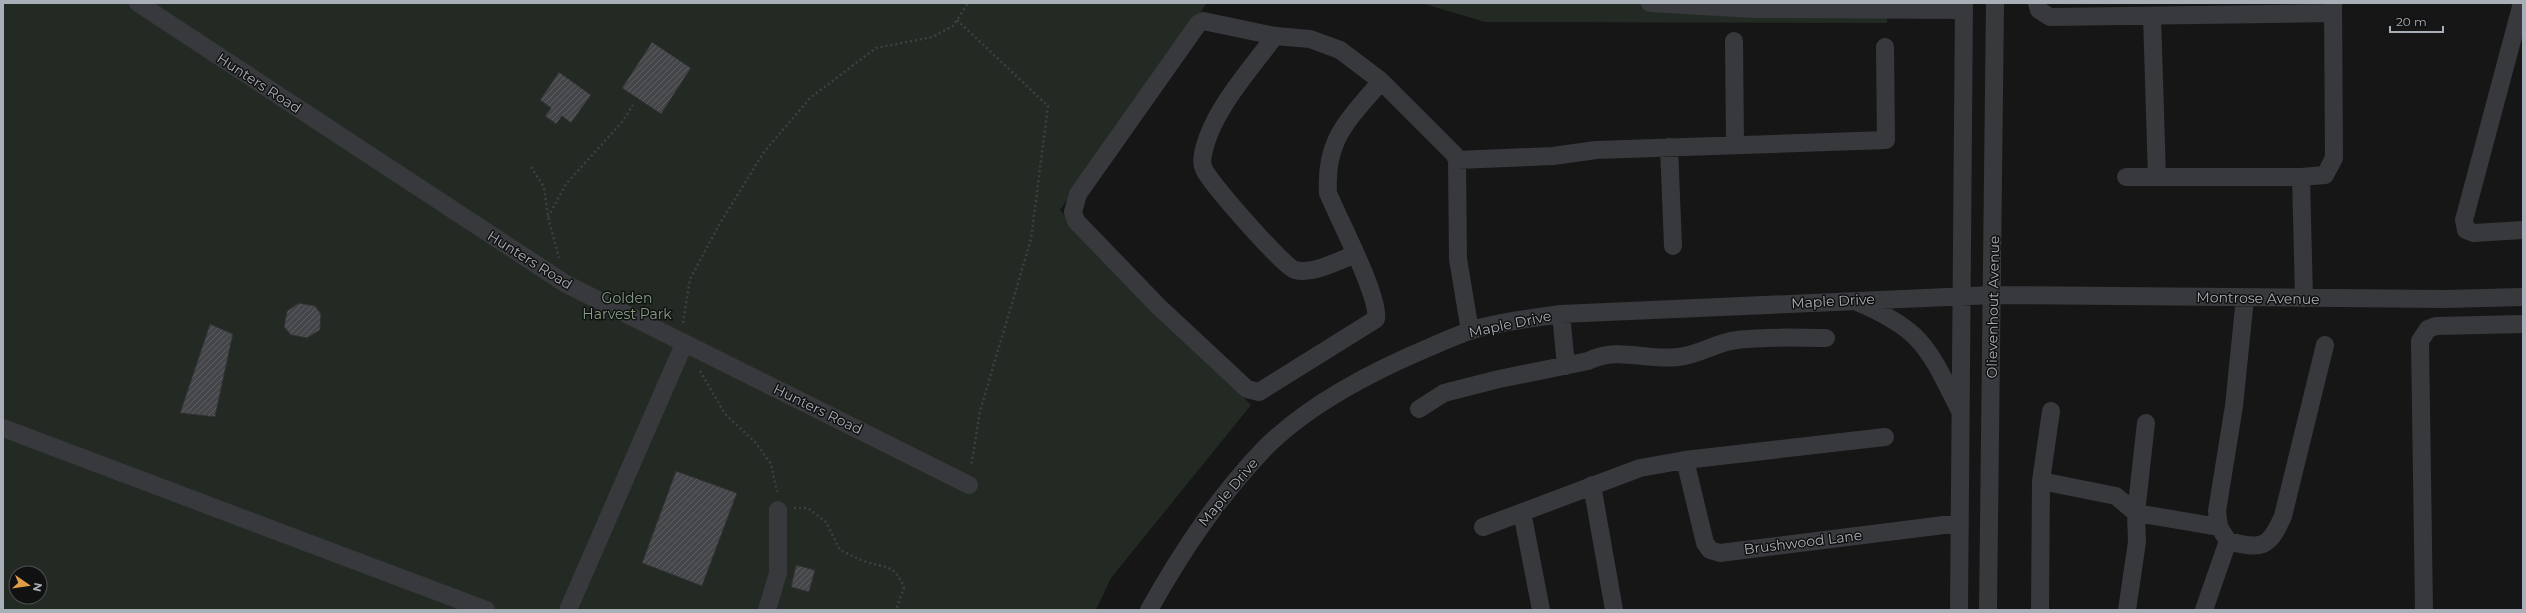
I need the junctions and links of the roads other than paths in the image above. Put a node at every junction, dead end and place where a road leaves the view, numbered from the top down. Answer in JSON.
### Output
{"nodes":[{"id":1,"x":138,"y":3,"type":"edge"},
{"id":2,"x":1650,"y":3,"type":"edge"},
{"id":3,"x":1995,"y":3,"type":"edge"},
{"id":4,"x":2038,"y":3,"type":"edge"},
{"id":5,"x":2522,"y":3,"type":"edge"},
{"id":6,"x":1964,"y":6,"type":"edge"},
{"id":7,"x":2333,"y":8,"type":"edge"},
{"id":8,"x":2152,"y":16,"type":"junction"},
{"id":9,"x":1276,"y":36,"type":"junction"},
{"id":10,"x":1734,"y":41,"type":"dead end"},
{"id":11,"x":1884,"y":47,"type":"dead end"},
{"id":12,"x":1380,"y":81,"type":"junction"},
{"id":13,"x":1735,"y":145,"type":"junction"},
{"id":14,"x":1669,"y":147,"type":"junction"},
{"id":15,"x":1457,"y":160,"type":"junction"},
{"id":16,"x":2157,"y":177,"type":"junction"},
{"id":17,"x":2301,"y":177,"type":"junction"},
{"id":18,"x":2126,"y":178,"type":"dead end"},
{"id":19,"x":2523,"y":230,"type":"edge"},
{"id":20,"x":1673,"y":246,"type":"dead end"},
{"id":21,"x":1356,"y":254,"type":"junction"},
{"id":22,"x":1993,"y":295,"type":"junction"},
{"id":23,"x":1963,"y":296,"type":"junction"},
{"id":24,"x":2523,"y":297,"type":"edge"},
{"id":25,"x":2245,"y":298,"type":"junction"},
{"id":26,"x":2304,"y":298,"type":"junction"},
{"id":27,"x":1853,"y":300,"type":"junction"},
{"id":28,"x":1561,"y":314,"type":"junction"},
{"id":29,"x":2523,"y":324,"type":"edge"},
{"id":30,"x":1470,"y":331,"type":"junction"},
{"id":31,"x":1826,"y":338,"type":"dead end"},
{"id":32,"x":684,"y":344,"type":"junction"},
{"id":33,"x":2325,"y":345,"type":"dead end"},
{"id":34,"x":1566,"y":366,"type":"junction"},
{"id":35,"x":1419,"y":410,"type":"dead end"},
{"id":36,"x":2051,"y":411,"type":"dead end"},
{"id":37,"x":1962,"y":414,"type":"junction"},
{"id":38,"x":2146,"y":423,"type":"dead end"},
{"id":39,"x":3,"y":428,"type":"edge"},
{"id":40,"x":1885,"y":437,"type":"dead end"},
{"id":41,"x":1685,"y":460,"type":"junction"},
{"id":42,"x":2041,"y":481,"type":"junction"},
{"id":43,"x":969,"y":485,"type":"road end"},
{"id":44,"x":1592,"y":485,"type":"junction"},
{"id":45,"x":778,"y":510,"type":"road end"},
{"id":46,"x":1522,"y":512,"type":"junction"},
{"id":47,"x":2136,"y":513,"type":"junction"},
{"id":48,"x":1960,"y":523,"type":"junction"},
{"id":49,"x":1483,"y":527,"type":"dead end"},
{"id":50,"x":2223,"y":534,"type":"junction"},
{"id":51,"x":486,"y":610,"type":"edge"},
{"id":52,"x":568,"y":610,"type":"edge"},
{"id":53,"x":767,"y":610,"type":"edge"},
{"id":54,"x":1149,"y":610,"type":"edge"},
{"id":55,"x":1541,"y":610,"type":"edge"},
{"id":56,"x":1614,"y":610,"type":"edge"},
{"id":57,"x":1959,"y":610,"type":"edge"},
{"id":58,"x":1988,"y":610,"type":"edge"},
{"id":59,"x":2040,"y":610,"type":"edge"},
{"id":60,"x":2127,"y":610,"type":"edge"},
{"id":61,"x":2204,"y":610,"type":"edge"},
{"id":62,"x":2424,"y":610,"type":"edge"}],
"edges":[{"from":1,"to":32,"type":"street","name":"Hunters Road"},
{"from":2,"to":6,"type":"street"},
{"from":3,"to":22,"type":"street","name":"Olievenhout Avenue"},
{"from":4,"to":8,"type":"street"},
{"from":5,"to":19,"type":"street"},
{"from":6,"to":23,"type":"street"},
{"from":7,"to":8,"type":"street"},
{"from":7,"to":17,"type":"street"},
{"from":8,"to":16,"type":"street"},
{"from":9,"to":12,"type":"street"},
{"from":9,"to":21,"type":"street"},
{"from":9,"to":21,"type":"street"},
{"from":10,"to":13,"type":"street"},
{"from":11,"to":13,"type":"street"},
{"from":12,"to":15,"type":"street"},
{"from":12,"to":21,"type":"street"},
{"from":13,"to":14,"type":"street"},
{"from":14,"to":15,"type":"street"},
{"from":14,"to":20,"type":"street"},
{"from":15,"to":30,"type":"street"},
{"from":16,"to":17,"type":"street"},
{"from":16,"to":18,"type":"street"},
{"from":17,"to":26,"type":"street"},
{"from":22,"to":23,"type":"street","name":"Montrose Avenue"},
{"from":22,"to":25,"type":"street","name":"Montrose Avenue"},
{"from":22,"to":58,"type":"street","name":"Olievenhout Avenue"},
{"from":23,"to":27,"type":"street","name":"Maple Drive"},
{"from":23,"to":37,"type":"street"},
{"from":24,"to":26,"type":"street","name":"Montrose Avenue"},
{"from":25,"to":26,"type":"street","name":"Montrose Avenue"},
{"from":25,"to":50,"type":"street"},
{"from":27,"to":28,"type":"street","name":"Maple Drive"},
{"from":27,"to":37,"type":"street"},
{"from":28,"to":30,"type":"street","name":"Maple Drive"},
{"from":28,"to":34,"type":"street"},
{"from":29,"to":62,"type":"street"},
{"from":30,"to":54,"type":"street","name":"Maple Drive"},
{"from":31,"to":34,"type":"street"},
{"from":32,"to":43,"type":"street","name":"Hunters Road"},
{"from":32,"to":52,"type":"street"},
{"from":33,"to":50,"type":"street"},
{"from":34,"to":35,"type":"street"},
{"from":36,"to":42,"type":"street"},
{"from":37,"to":48,"type":"street"},
{"from":38,"to":47,"type":"street"},
{"from":39,"to":51,"type":"street"},
{"from":40,"to":41,"type":"street"},
{"from":41,"to":44,"type":"street"},
{"from":41,"to":48,"type":"street","name":"Brushwood Lane"},
{"from":42,"to":47,"type":"street"},
{"from":42,"to":59,"type":"street"},
{"from":44,"to":46,"type":"street"},
{"from":44,"to":56,"type":"street"},
{"from":45,"to":53,"type":"street"},
{"from":46,"to":49,"type":"street"},
{"from":46,"to":55,"type":"street"},
{"from":47,"to":50,"type":"street"},
{"from":47,"to":60,"type":"street"},
{"from":48,"to":57,"type":"street"},
{"from":50,"to":61,"type":"street"}]}
